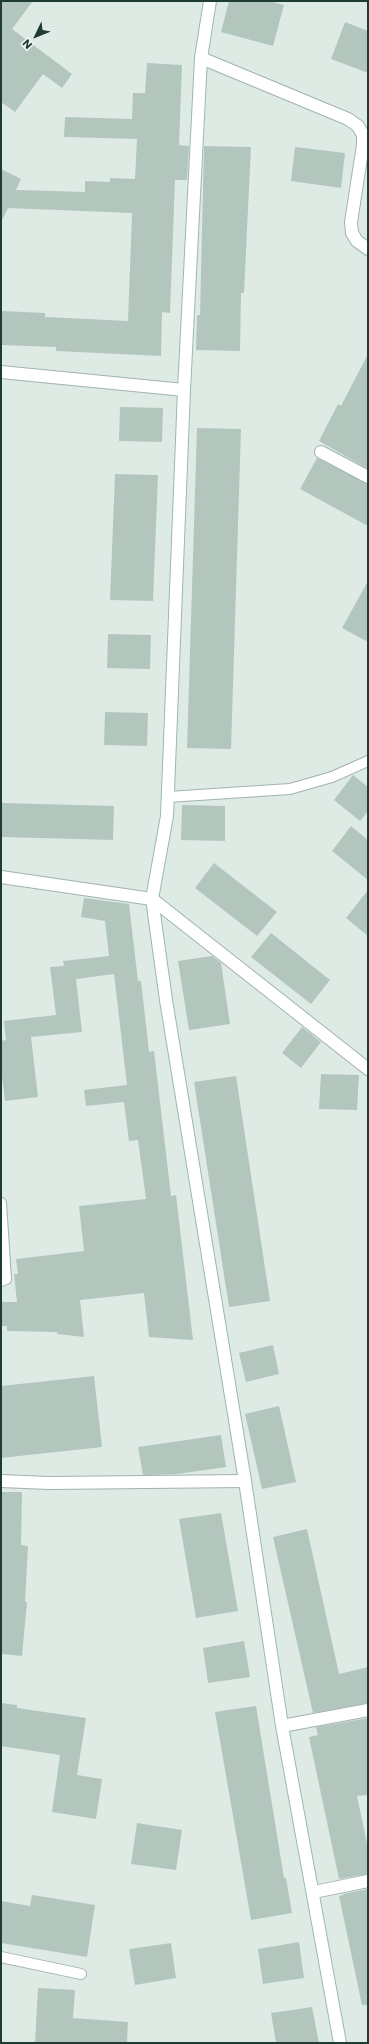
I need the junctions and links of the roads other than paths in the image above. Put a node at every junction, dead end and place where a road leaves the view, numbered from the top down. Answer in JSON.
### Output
{"nodes":[{"id":1,"x":210,"y":1,"type":"edge"},
{"id":2,"x":201,"y":58,"type":"junction"},
{"id":3,"x":368,"y":249,"type":"edge"},
{"id":4,"x":1,"y":372,"type":"edge"},
{"id":5,"x":184,"y":390,"type":"junction"},
{"id":6,"x":321,"y":452,"type":"dead end"},
{"id":7,"x":368,"y":477,"type":"edge"},
{"id":8,"x":368,"y":761,"type":"edge"},
{"id":9,"x":168,"y":797,"type":"junction"},
{"id":10,"x":1,"y":877,"type":"edge"},
{"id":11,"x":152,"y":899,"type":"junction"},
{"id":12,"x":368,"y":1069,"type":"edge"},
{"id":13,"x":1,"y":1203,"type":"edge"},
{"id":14,"x":1,"y":1281,"type":"edge"},
{"id":15,"x":1,"y":1481,"type":"edge"},
{"id":16,"x":245,"y":1482,"type":"junction"},
{"id":17,"x":368,"y":1710,"type":"edge"},
{"id":18,"x":282,"y":1726,"type":"junction"},
{"id":19,"x":368,"y":1881,"type":"edge"},
{"id":20,"x":314,"y":1892,"type":"junction"},
{"id":21,"x":1,"y":1957,"type":"edge"},
{"id":22,"x":81,"y":1974,"type":"dead end"},
{"id":23,"x":340,"y":2043,"type":"edge"}],
"edges":[{"from":1,"to":2,"type":"street"},
{"from":2,"to":3,"type":"street"},
{"from":2,"to":5,"type":"street"},
{"from":4,"to":5,"type":"street"},
{"from":5,"to":9,"type":"street"},
{"from":6,"to":7,"type":"street"},
{"from":8,"to":9,"type":"lane"},
{"from":9,"to":11,"type":"street"},
{"from":10,"to":11,"type":"street"},
{"from":11,"to":12,"type":"street"},
{"from":11,"to":16,"type":"street"},
{"from":13,"to":14,"type":"lane"},
{"from":15,"to":16,"type":"street"},
{"from":16,"to":18,"type":"street"},
{"from":17,"to":18,"type":"street"},
{"from":18,"to":20,"type":"street"},
{"from":19,"to":20,"type":"street"},
{"from":20,"to":23,"type":"street"},
{"from":21,"to":22,"type":"lane"}]}
